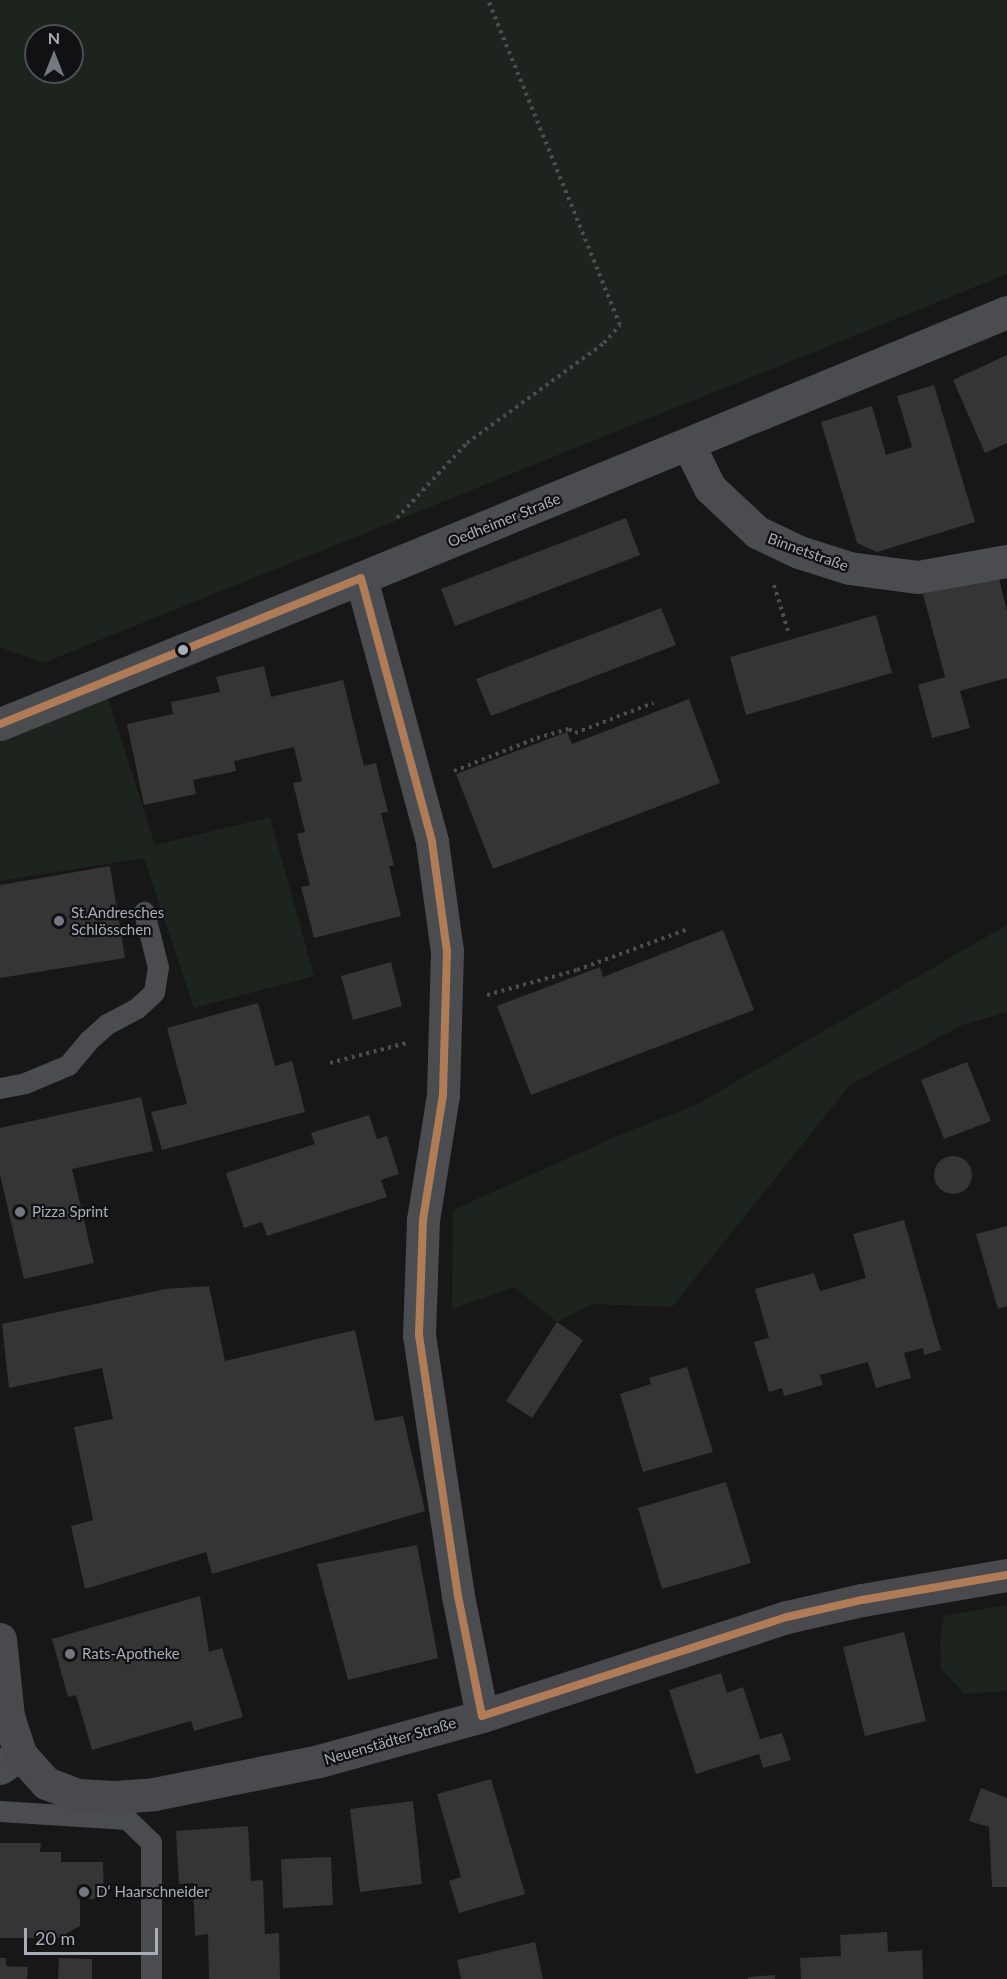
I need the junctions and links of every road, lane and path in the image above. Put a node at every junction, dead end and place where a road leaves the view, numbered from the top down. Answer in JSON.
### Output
{"nodes":[{"id":1,"x":488,"y":0,"type":"edge"},
{"id":2,"x":1007,"y":312,"type":"edge"},
{"id":3,"x":688,"y":444,"type":"junction"},
{"id":4,"x":390,"y":525,"type":"dead end"},
{"id":5,"x":1007,"y":561,"type":"edge"},
{"id":6,"x":361,"y":579,"type":"junction"},
{"id":7,"x":653,"y":703,"type":"dead end"},
{"id":8,"x":0,"y":724,"type":"edge"},
{"id":9,"x":417,"y":786,"type":"junction"},
{"id":10,"x":144,"y":912,"type":"dead end"},
{"id":11,"x":686,"y":930,"type":"dead end"},
{"id":12,"x":445,"y":1019,"type":"junction"},
{"id":13,"x":330,"y":1063,"type":"dead end"},
{"id":14,"x":0,"y":1088,"type":"edge"},
{"id":15,"x":1007,"y":1575,"type":"edge"},
{"id":16,"x":0,"y":1638,"type":"edge"},
{"id":17,"x":3,"y":1687,"type":"edge"},
{"id":18,"x":482,"y":1716,"type":"junction"},
{"id":19,"x":10,"y":1761,"type":"edge"},
{"id":20,"x":0,"y":1810,"type":"edge"},
{"id":21,"x":151,"y":1979,"type":"edge"}],
"edges":[{"from":1,"to":4,"type":"path"},
{"from":2,"to":3,"type":"street","name":"Oedheimer Straße"},
{"from":3,"to":5,"type":"street","name":"Binnetstraße"},
{"from":3,"to":6,"type":"street","name":"Oedheimer Straße"},
{"from":6,"to":8,"type":"street","name":"Oedheimer Straße"},
{"from":6,"to":9,"type":"street"},
{"from":7,"to":9,"type":"path"},
{"from":9,"to":12,"type":"street"},
{"from":10,"to":14,"type":"lane"},
{"from":11,"to":12,"type":"path"},
{"from":12,"to":13,"type":"path"},
{"from":12,"to":18,"type":"street"},
{"from":15,"to":18,"type":"main road","name":"Neuenstädter Straße"},
{"from":16,"to":17,"type":"main road","name":"Neuenstädter Straße"},
{"from":17,"to":19,"type":"main road","name":"Neuenstädter Straße"},
{"from":18,"to":19,"type":"main road","name":"Neuenstädter Straße"},
{"from":20,"to":21,"type":"lane"}]}
